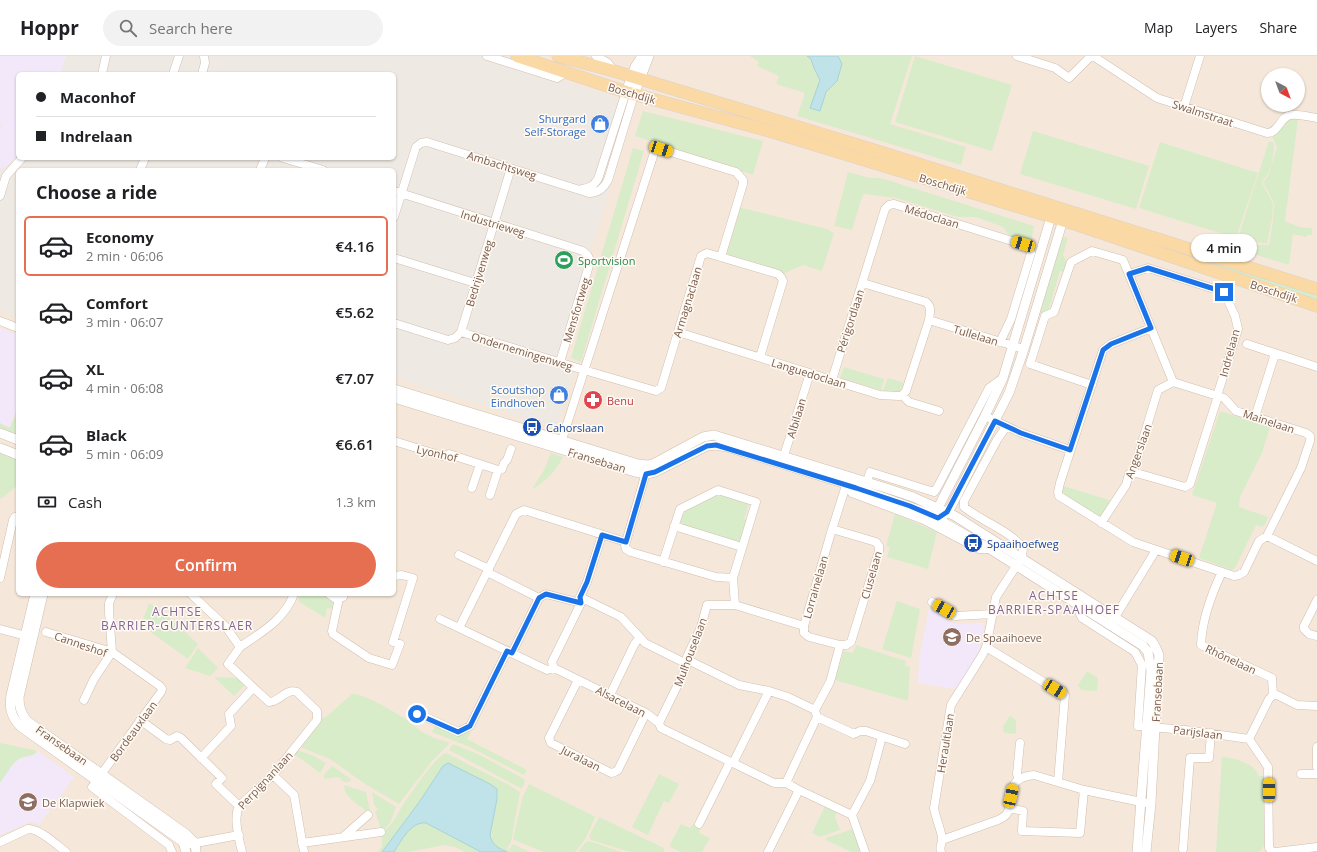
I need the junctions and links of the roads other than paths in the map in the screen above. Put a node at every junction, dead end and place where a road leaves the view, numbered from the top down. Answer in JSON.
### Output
{"nodes":[{"id":1,"x":106,"y":56,"type":"edge"},
{"id":2,"x":178,"y":56,"type":"edge"},
{"id":3,"x":204,"y":56,"type":"edge"},
{"id":4,"x":487,"y":56,"type":"edge"},
{"id":5,"x":517,"y":56,"type":"edge"},
{"id":6,"x":558,"y":56,"type":"edge"},
{"id":7,"x":596,"y":56,"type":"edge"},
{"id":8,"x":642,"y":56,"type":"edge"},
{"id":9,"x":649,"y":56,"type":"edge"},
{"id":10,"x":1017,"y":56,"type":"edge"},
{"id":11,"x":1092,"y":56,"type":"edge"},
{"id":12,"x":1200,"y":56,"type":"edge"},
{"id":13,"x":614,"y":71,"type":"junction"},
{"id":14,"x":102,"y":72,"type":"edge"},
{"id":15,"x":174,"y":72,"type":"edge"},
{"id":16,"x":203,"y":72,"type":"edge"},
{"id":17,"x":566,"y":73,"type":"junction"},
{"id":18,"x":636,"y":78,"type":"junction"},
{"id":19,"x":630,"y":93,"type":"junction"},
{"id":20,"x":1184,"y":107,"type":"junction"},
{"id":21,"x":1317,"y":118,"type":"edge"},
{"id":22,"x":20,"y":160,"type":"edge"},
{"id":23,"x":290,"y":160,"type":"edge"},
{"id":24,"x":604,"y":161,"type":"junction"},
{"id":25,"x":613,"y":163,"type":"junction"},
{"id":26,"x":316,"y":168,"type":"edge"},
{"id":27,"x":511,"y":168,"type":"junction"},
{"id":28,"x":3,"y":175,"type":"edge"},
{"id":29,"x":582,"y":189,"type":"junction"},
{"id":30,"x":398,"y":192,"type":"edge"},
{"id":31,"x":0,"y":196,"type":"edge"},
{"id":32,"x":396,"y":204,"type":"edge"},
{"id":33,"x":1058,"y":215,"type":"junction"},
{"id":34,"x":494,"y":224,"type":"junction"},
{"id":35,"x":721,"y":257,"type":"junction"},
{"id":36,"x":590,"y":258,"type":"joint"},
{"id":37,"x":396,"y":259,"type":"edge"},
{"id":38,"x":1129,"y":274,"type":"junction"},
{"id":39,"x":475,"y":283,"type":"junction"},
{"id":40,"x":862,"y":285,"type":"junction"},
{"id":41,"x":1317,"y":289,"type":"edge"},
{"id":42,"x":1317,"y":306,"type":"edge"},
{"id":43,"x":0,"y":320,"type":"edge"},
{"id":44,"x":928,"y":320,"type":"junction"},
{"id":45,"x":396,"y":324,"type":"edge"},
{"id":46,"x":16,"y":327,"type":"edge"},
{"id":47,"x":1151,"y":328,"type":"junction"},
{"id":48,"x":461,"y":332,"type":"junction"},
{"id":49,"x":678,"y":332,"type":"junction"},
{"id":50,"x":1000,"y":342,"type":"junction"},
{"id":51,"x":1247,"y":344,"type":"dead end"},
{"id":52,"x":1012,"y":346,"type":"junction"},
{"id":53,"x":1024,"y":349,"type":"junction"},
{"id":54,"x":1275,"y":354,"type":"junction"},
{"id":55,"x":760,"y":357,"type":"junction"},
{"id":56,"x":560,"y":362,"type":"junction"},
{"id":57,"x":1317,"y":367,"type":"edge"},
{"id":58,"x":584,"y":370,"type":"junction"},
{"id":59,"x":810,"y":373,"type":"junction"},
{"id":60,"x":1003,"y":378,"type":"junction"},
{"id":61,"x":832,"y":380,"type":"junction"},
{"id":62,"x":1173,"y":382,"type":"junction"},
{"id":63,"x":1092,"y":385,"type":"junction"},
{"id":64,"x":396,"y":390,"type":"edge"},
{"id":65,"x":902,"y":395,"type":"junction"},
{"id":66,"x":1217,"y":396,"type":"junction"},
{"id":67,"x":396,"y":399,"type":"edge"},
{"id":68,"x":939,"y":411,"type":"dead end"},
{"id":69,"x":985,"y":416,"type":"junction"},
{"id":70,"x":1256,"y":417,"type":"junction"},
{"id":71,"x":995,"y":421,"type":"junction"},
{"id":72,"x":1006,"y":427,"type":"junction"},
{"id":73,"x":0,"y":433,"type":"edge"},
{"id":74,"x":16,"y":439,"type":"edge"},
{"id":75,"x":396,"y":442,"type":"edge"},
{"id":76,"x":560,"y":444,"type":"junction"},
{"id":77,"x":0,"y":448,"type":"edge"},
{"id":78,"x":511,"y":449,"type":"dead end"},
{"id":79,"x":1070,"y":450,"type":"junction"},
{"id":80,"x":16,"y":454,"type":"edge"},
{"id":81,"x":783,"y":460,"type":"junction"},
{"id":82,"x":480,"y":464,"type":"junction"},
{"id":83,"x":498,"y":470,"type":"junction"},
{"id":84,"x":647,"y":470,"type":"junction"},
{"id":85,"x":1133,"y":472,"type":"junction"},
{"id":86,"x":848,"y":480,"type":"junction"},
{"id":87,"x":867,"y":482,"type":"junction"},
{"id":88,"x":472,"y":488,"type":"dead end"},
{"id":89,"x":490,"y":495,"type":"dead end"},
{"id":90,"x":938,"y":508,"type":"junction"},
{"id":91,"x":947,"y":512,"type":"junction"},
{"id":92,"x":16,"y":517,"type":"edge"},
{"id":93,"x":938,"y":518,"type":"junction"},
{"id":94,"x":1102,"y":523,"type":"junction"},
{"id":95,"x":674,"y":526,"type":"junction"},
{"id":96,"x":832,"y":530,"type":"junction"},
{"id":97,"x":602,"y":535,"type":"junction"},
{"id":98,"x":1268,"y":536,"type":"junction"},
{"id":99,"x":626,"y":542,"type":"junction"},
{"id":100,"x":742,"y":547,"type":"junction"},
{"id":101,"x":990,"y":548,"type":"junction"},
{"id":102,"x":1156,"y":550,"type":"junction"},
{"id":103,"x":459,"y":555,"type":"dead end"},
{"id":104,"x":1019,"y":561,"type":"junction"},
{"id":105,"x":1317,"y":561,"type":"edge"},
{"id":106,"x":664,"y":562,"type":"junction"},
{"id":107,"x":488,"y":571,"type":"junction"},
{"id":108,"x":1222,"y":572,"type":"junction"},
{"id":109,"x":396,"y":576,"type":"edge"},
{"id":110,"x":0,"y":578,"type":"edge"},
{"id":111,"x":733,"y":578,"type":"junction"},
{"id":112,"x":35,"y":596,"type":"edge"},
{"id":113,"x":42,"y":596,"type":"edge"},
{"id":114,"x":112,"y":596,"type":"edge"},
{"id":115,"x":193,"y":596,"type":"edge"},
{"id":116,"x":293,"y":596,"type":"edge"},
{"id":117,"x":332,"y":596,"type":"edge"},
{"id":118,"x":342,"y":596,"type":"edge"},
{"id":119,"x":539,"y":598,"type":"junction"},
{"id":120,"x":581,"y":600,"type":"junction"},
{"id":121,"x":1317,"y":600,"type":"edge"},
{"id":122,"x":932,"y":602,"type":"dead end"},
{"id":123,"x":735,"y":605,"type":"junction"},
{"id":124,"x":1084,"y":608,"type":"junction"},
{"id":125,"x":992,"y":614,"type":"junction"},
{"id":126,"x":440,"y":619,"type":"dead end"},
{"id":127,"x":1113,"y":621,"type":"junction"},
{"id":128,"x":804,"y":626,"type":"junction"},
{"id":129,"x":459,"y":628,"type":"junction"},
{"id":130,"x":0,"y":629,"type":"edge"},
{"id":131,"x":46,"y":632,"type":"dead end"},
{"id":132,"x":29,"y":636,"type":"junction"},
{"id":133,"x":1317,"y":636,"type":"edge"},
{"id":134,"x":639,"y":638,"type":"junction"},
{"id":135,"x":840,"y":646,"type":"junction"},
{"id":136,"x":240,"y":647,"type":"junction"},
{"id":137,"x":986,"y":647,"type":"junction"},
{"id":138,"x":112,"y":652,"type":"junction"},
{"id":139,"x":510,"y":652,"type":"junction"},
{"id":140,"x":686,"y":662,"type":"junction"},
{"id":141,"x":554,"y":668,"type":"junction"},
{"id":142,"x":578,"y":680,"type":"junction"},
{"id":143,"x":253,"y":688,"type":"junction"},
{"id":144,"x":769,"y":691,"type":"junction"},
{"id":145,"x":610,"y":695,"type":"junction"},
{"id":146,"x":1273,"y":695,"type":"junction"},
{"id":147,"x":84,"y":700,"type":"dead end"},
{"id":148,"x":1317,"y":706,"type":"edge"},
{"id":149,"x":415,"y":712,"type":"dead end"},
{"id":150,"x":646,"y":713,"type":"junction"},
{"id":151,"x":816,"y":714,"type":"junction"},
{"id":152,"x":140,"y":720,"type":"junction"},
{"id":153,"x":659,"y":723,"type":"junction"},
{"id":154,"x":1151,"y":727,"type":"junction"},
{"id":155,"x":1211,"y":734,"type":"junction"},
{"id":156,"x":882,"y":737,"type":"junction"},
{"id":157,"x":1249,"y":739,"type":"junction"},
{"id":158,"x":1020,"y":743,"type":"dead end"},
{"id":159,"x":905,"y":744,"type":"dead end"},
{"id":160,"x":1317,"y":747,"type":"edge"},
{"id":161,"x":201,"y":758,"type":"junction"},
{"id":162,"x":731,"y":763,"type":"junction"},
{"id":163,"x":1317,"y":767,"type":"edge"},
{"id":164,"x":1300,"y":774,"type":"dead end"},
{"id":165,"x":1317,"y":774,"type":"edge"},
{"id":166,"x":273,"y":775,"type":"junction"},
{"id":167,"x":99,"y":777,"type":"junction"},
{"id":168,"x":1019,"y":779,"type":"junction"},
{"id":169,"x":1058,"y":782,"type":"junction"},
{"id":170,"x":786,"y":783,"type":"junction"},
{"id":171,"x":799,"y":790,"type":"junction"},
{"id":172,"x":1084,"y":790,"type":"junction"},
{"id":173,"x":1141,"y":803,"type":"junction"},
{"id":174,"x":1151,"y":803,"type":"junction"},
{"id":175,"x":239,"y":806,"type":"junction"},
{"id":176,"x":1009,"y":808,"type":"junction"},
{"id":177,"x":368,"y":815,"type":"dead end"},
{"id":178,"x":852,"y":815,"type":"junction"},
{"id":179,"x":699,"y":824,"type":"dead end"},
{"id":180,"x":380,"y":832,"type":"dead end"},
{"id":181,"x":239,"y":834,"type":"junction"},
{"id":182,"x":343,"y":838,"type":"junction"},
{"id":183,"x":942,"y":840,"type":"junction"},
{"id":184,"x":0,"y":842,"type":"edge"},
{"id":185,"x":1317,"y":847,"type":"edge"},
{"id":186,"x":196,"y":848,"type":"edge"},
{"id":187,"x":185,"y":849,"type":"edge"},
{"id":188,"x":303,"y":849,"type":"edge"},
{"id":189,"x":1183,"y":849,"type":"dead end"},
{"id":190,"x":66,"y":852,"type":"edge"},
{"id":191,"x":172,"y":852,"type":"edge"},
{"id":192,"x":242,"y":852,"type":"edge"},
{"id":193,"x":768,"y":852,"type":"edge"},
{"id":194,"x":865,"y":852,"type":"edge"},
{"id":195,"x":941,"y":852,"type":"edge"},
{"id":196,"x":1137,"y":852,"type":"edge"},
{"id":197,"x":1146,"y":852,"type":"edge"},
{"id":198,"x":1273,"y":852,"type":"edge"},
{"id":199,"x":1276,"y":852,"type":"edge"}],
"edges":[{"from":1,"to":14,"type":"street"},
{"from":2,"to":15,"type":"street"},
{"from":3,"to":16,"type":"street"},
{"from":4,"to":17,"type":"street","name":"Boschdijk"},
{"from":5,"to":17,"type":"main road","name":"Boschdijk"},
{"from":6,"to":13,"type":"main road","name":"Boschdijk"},
{"from":7,"to":13,"type":"street","name":"Boschdijk"},
{"from":8,"to":18,"type":"street"},
{"from":9,"to":18,"type":"street"},
{"from":10,"to":11,"type":"street"},
{"from":11,"to":20,"type":"street","name":"Swalmstraat"},
{"from":12,"to":20,"type":"street"},
{"from":13,"to":18,"type":"main road","name":"Boschdijk"},
{"from":17,"to":19,"type":"main road","name":"Boschdijk"},
{"from":18,"to":19,"type":"street"},
{"from":18,"to":33,"type":"main road","name":"Boschdijk"},
{"from":19,"to":24,"type":"street"},
{"from":19,"to":25,"type":"street","name":"Ambachtsweg"},
{"from":19,"to":33,"type":"main road","name":"Boschdijk"},
{"from":20,"to":21,"type":"street","name":"Swalmstraat"},
{"from":22,"to":28,"type":"street"},
{"from":23,"to":26,"type":"street"},
{"from":24,"to":25,"type":"street"},
{"from":24,"to":29,"type":"street"},
{"from":25,"to":29,"type":"street","name":"Ambachtsweg"},
{"from":27,"to":29,"type":"street","name":"Ambachtsweg"},
{"from":27,"to":30,"type":"street","name":"Ambachtsweg"},
{"from":27,"to":34,"type":"street","name":"Bedrijvenweg"},
{"from":28,"to":31,"type":"street"},
{"from":30,"to":32,"type":"street"},
{"from":30,"to":34,"type":"street","name":"Industrieweg"},
{"from":33,"to":41,"type":"main road","name":"Boschdijk"},
{"from":33,"to":42,"type":"main road","name":"Boschdijk"},
{"from":33,"to":52,"type":"street"},
{"from":33,"to":53,"type":"street"},
{"from":34,"to":36,"type":"street","name":"Industrieweg"},
{"from":34,"to":39,"type":"street","name":"Bedrijvenweg"},
{"from":35,"to":49,"type":"street","name":"Armagnaclaan"},
{"from":35,"to":55,"type":"street","name":"Armagnaclaan"},
{"from":35,"to":58,"type":"street"},
{"from":36,"to":56,"type":"street","name":"Mensfortweg"},
{"from":37,"to":39,"type":"street"},
{"from":38,"to":47,"type":"street"},
{"from":38,"to":63,"type":"street"},
{"from":38,"to":66,"type":"street","name":"Indrelaan"},
{"from":39,"to":48,"type":"street","name":"Bedrijvenweg"},
{"from":40,"to":44,"type":"street","name":"Périgordlaan"},
{"from":40,"to":50,"type":"street","name":"Médoclaan"},
{"from":40,"to":61,"type":"street","name":"Périgordlaan"},
{"from":43,"to":46,"type":"street"},
{"from":44,"to":50,"type":"street","name":"Tullelaan"},
{"from":44,"to":65,"type":"street","name":"Périgordlaan"},
{"from":45,"to":48,"type":"street","name":"Ondernemingenweg"},
{"from":47,"to":62,"type":"street"},
{"from":47,"to":63,"type":"street","name":"Mainelaan"},
{"from":48,"to":56,"type":"street","name":"Ondernemingenweg"},
{"from":49,"to":55,"type":"street","name":"Languedoclaan"},
{"from":49,"to":58,"type":"street","name":"Armagnaclaan"},
{"from":50,"to":52,"type":"street","name":"Tullelaan"},
{"from":51,"to":54,"type":"street"},
{"from":52,"to":53,"type":"street","name":"Tullelaan"},
{"from":52,"to":60,"type":"street"},
{"from":53,"to":71,"type":"street"},
{"from":54,"to":57,"type":"street"},
{"from":54,"to":70,"type":"street"},
{"from":55,"to":59,"type":"street","name":"Languedoclaan"},
{"from":56,"to":58,"type":"street","name":"Ondernemingenweg"},
{"from":58,"to":76,"type":"street"},
{"from":59,"to":61,"type":"street","name":"Languedoclaan"},
{"from":59,"to":81,"type":"street","name":"Albilaan"},
{"from":60,"to":69,"type":"street"},
{"from":60,"to":87,"type":"street"},
{"from":61,"to":65,"type":"street","name":"Languedoclaan"},
{"from":62,"to":66,"type":"street","name":"Mainelaan"},
{"from":62,"to":85,"type":"street","name":"Angerslaan"},
{"from":63,"to":79,"type":"street","name":"Mainelaan"},
{"from":64,"to":76,"type":"street","name":"Fransebaan"},
{"from":65,"to":68,"type":"street"},
{"from":66,"to":70,"type":"street","name":"Mainelaan"},
{"from":66,"to":85,"type":"street","name":"Indrelaan"},
{"from":67,"to":76,"type":"street","name":"Fransebaan"},
{"from":69,"to":71,"type":"street"},
{"from":69,"to":90,"type":"street"},
{"from":70,"to":98,"type":"street","name":"Mainelaan"},
{"from":71,"to":72,"type":"street"},
{"from":71,"to":91,"type":"street"},
{"from":72,"to":79,"type":"street"},
{"from":72,"to":104,"type":"street"},
{"from":73,"to":74,"type":"street"},
{"from":75,"to":82,"type":"street","name":"Lyonhof"},
{"from":76,"to":84,"type":"street","name":"Fransebaan"},
{"from":77,"to":80,"type":"street"},
{"from":78,"to":83,"type":"street"},
{"from":79,"to":94,"type":"street","name":"Mainelaan"},
{"from":81,"to":84,"type":"street","name":"Fransebaan"},
{"from":81,"to":86,"type":"street","name":"Fransebaan"},
{"from":82,"to":83,"type":"street","name":"Lyonhof"},
{"from":82,"to":88,"type":"street"},
{"from":83,"to":89,"type":"street"},
{"from":84,"to":99,"type":"street"},
{"from":85,"to":94,"type":"street","name":"Angerslaan"},
{"from":86,"to":87,"type":"street","name":"Fransebaan"},
{"from":86,"to":93,"type":"street","name":"Fransebaan"},
{"from":86,"to":96,"type":"street","name":"Lorrainelaan"},
{"from":86,"to":101,"type":"street"},
{"from":87,"to":90,"type":"street","name":"Fransebaan"},
{"from":90,"to":91,"type":"street","name":"Fransebaan"},
{"from":90,"to":93,"type":"street"},
{"from":91,"to":93,"type":"street"},
{"from":91,"to":104,"type":"street","name":"Fransebaan"},
{"from":92,"to":110,"type":"street"},
{"from":93,"to":101,"type":"street","name":"Fransebaan"},
{"from":94,"to":102,"type":"street","name":"Mainelaan"},
{"from":95,"to":100,"type":"street"},
{"from":95,"to":100,"type":"street"},
{"from":95,"to":106,"type":"street"},
{"from":96,"to":128,"type":"street","name":"Lorrainelaan"},
{"from":96,"to":135,"type":"street","name":"Cluselaan"},
{"from":97,"to":99,"type":"street"},
{"from":97,"to":107,"type":"street"},
{"from":97,"to":120,"type":"street"},
{"from":98,"to":105,"type":"street"},
{"from":98,"to":108,"type":"street","name":"Mainelaan"},
{"from":99,"to":106,"type":"street"},
{"from":100,"to":111,"type":"street"},
{"from":101,"to":104,"type":"street","name":"Fransebaan"},
{"from":102,"to":108,"type":"street","name":"Mainelaan"},
{"from":102,"to":127,"type":"street"},
{"from":103,"to":107,"type":"street"},
{"from":104,"to":124,"type":"street","name":"Fransebaan"},
{"from":104,"to":125,"type":"street","name":"Heraultlaan"},
{"from":104,"to":127,"type":"street","name":"Fransebaan"},
{"from":106,"to":111,"type":"street"},
{"from":107,"to":119,"type":"street"},
{"from":107,"to":129,"type":"street"},
{"from":108,"to":146,"type":"street","name":"Rhônelaan"},
{"from":109,"to":118,"type":"street"},
{"from":111,"to":123,"type":"street"},
{"from":112,"to":132,"type":"street","name":"Fransebaan"},
{"from":113,"to":132,"type":"street","name":"Fransebaan"},
{"from":114,"to":138,"type":"street"},
{"from":115,"to":136,"type":"street"},
{"from":116,"to":136,"type":"street"},
{"from":117,"to":118,"type":"street"},
{"from":119,"to":120,"type":"street"},
{"from":119,"to":139,"type":"street"},
{"from":120,"to":134,"type":"street"},
{"from":120,"to":141,"type":"street"},
{"from":121,"to":133,"type":"street"},
{"from":122,"to":125,"type":"street"},
{"from":123,"to":128,"type":"street"},
{"from":123,"to":140,"type":"street","name":"Mulhouselaan"},
{"from":124,"to":127,"type":"street","name":"Fransebaan"},
{"from":124,"to":154,"type":"street","name":"Fransebaan"},
{"from":125,"to":137,"type":"street","name":"Heraultlaan"},
{"from":126,"to":129,"type":"street","name":"Alsacelaan"},
{"from":127,"to":154,"type":"street","name":"Fransebaan"},
{"from":128,"to":135,"type":"street","name":"Lorrainelaan"},
{"from":129,"to":139,"type":"street","name":"Alsacelaan"},
{"from":130,"to":132,"type":"street"},
{"from":131,"to":138,"type":"street","name":"Canneshof"},
{"from":132,"to":167,"type":"street","name":"Fransebaan"},
{"from":134,"to":140,"type":"street"},
{"from":134,"to":145,"type":"street"},
{"from":135,"to":151,"type":"street"},
{"from":136,"to":143,"type":"street"},
{"from":137,"to":169,"type":"street"},
{"from":137,"to":183,"type":"street","name":"Heraultlaan"},
{"from":138,"to":147,"type":"street","name":"Canneshof"},
{"from":138,"to":152,"type":"street","name":"Bordeauxlaan"},
{"from":139,"to":141,"type":"street","name":"Alsacelaan"},
{"from":139,"to":149,"type":"street"},
{"from":140,"to":144,"type":"street"},
{"from":140,"to":153,"type":"street","name":"Mulhouselaan"},
{"from":141,"to":142,"type":"street","name":"Alsacelaan"},
{"from":142,"to":145,"type":"street","name":"Alsacelaan"},
{"from":142,"to":150,"type":"street","name":"Juralaan"},
{"from":143,"to":161,"type":"street"},
{"from":143,"to":166,"type":"street","name":"Perpignanlaan"},
{"from":144,"to":151,"type":"street"},
{"from":144,"to":162,"type":"street"},
{"from":145,"to":150,"type":"street","name":"Alsacelaan"},
{"from":146,"to":148,"type":"street"},
{"from":146,"to":157,"type":"street"},
{"from":150,"to":153,"type":"street","name":"Alsacelaan"},
{"from":151,"to":156,"type":"street"},
{"from":151,"to":170,"type":"street"},
{"from":152,"to":161,"type":"street"},
{"from":152,"to":167,"type":"street","name":"Bordeauxlaan"},
{"from":153,"to":162,"type":"street","name":"Alsacelaan"},
{"from":154,"to":155,"type":"street","name":"Parijslaan"},
{"from":154,"to":173,"type":"street","name":"Fransebaan"},
{"from":154,"to":174,"type":"street","name":"Fransebaan"},
{"from":155,"to":157,"type":"street","name":"Parijslaan"},
{"from":155,"to":189,"type":"street"},
{"from":156,"to":159,"type":"street"},
{"from":156,"to":178,"type":"street"},
{"from":157,"to":198,"type":"street"},
{"from":158,"to":168,"type":"street"},
{"from":160,"to":163,"type":"street"},
{"from":161,"to":175,"type":"street"},
{"from":162,"to":170,"type":"street","name":"Alsacelaan"},
{"from":162,"to":179,"type":"street"},
{"from":164,"to":165,"type":"street"},
{"from":166,"to":175,"type":"street","name":"Perpignanlaan"},
{"from":166,"to":188,"type":"street"},
{"from":167,"to":186,"type":"street","name":"Fransebaan"},
{"from":167,"to":187,"type":"street","name":"Fransebaan"},
{"from":167,"to":191,"type":"street"},
{"from":168,"to":169,"type":"street"},
{"from":168,"to":176,"type":"street"},
{"from":169,"to":172,"type":"street"},
{"from":170,"to":171,"type":"street","name":"Alsacelaan"},
{"from":171,"to":178,"type":"street","name":"Alsacelaan"},
{"from":171,"to":193,"type":"street"},
{"from":172,"to":173,"type":"street"},
{"from":172,"to":176,"type":"street"},
{"from":173,"to":174,"type":"street"},
{"from":173,"to":196,"type":"street","name":"Fransebaan"},
{"from":174,"to":197,"type":"street","name":"Fransebaan"},
{"from":175,"to":181,"type":"street","name":"Perpignanlaan"},
{"from":176,"to":183,"type":"street"},
{"from":177,"to":182,"type":"street"},
{"from":178,"to":194,"type":"street"},
{"from":180,"to":182,"type":"street"},
{"from":181,"to":186,"type":"street"},
{"from":181,"to":192,"type":"street","name":"Perpignanlaan"},
{"from":182,"to":188,"type":"street"},
{"from":183,"to":195,"type":"street","name":"Heraultlaan"},
{"from":184,"to":190,"type":"street"},
{"from":185,"to":199,"type":"street"},
{"from":186,"to":187,"type":"street"}]}
